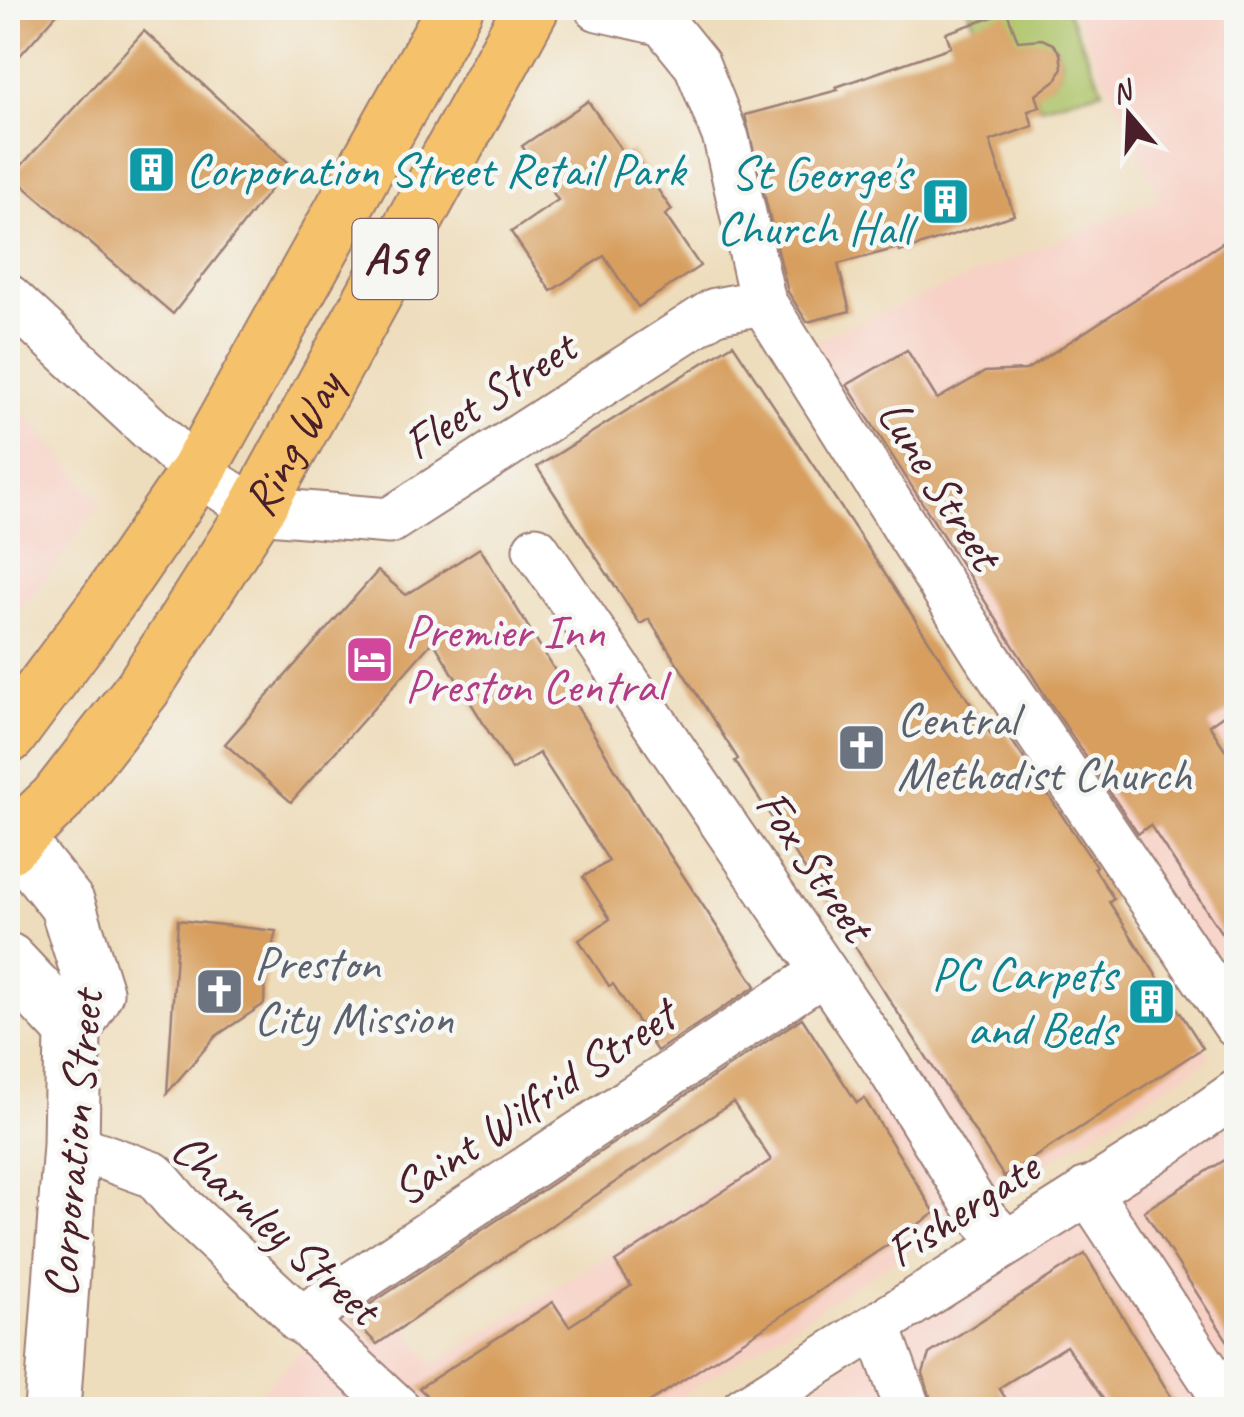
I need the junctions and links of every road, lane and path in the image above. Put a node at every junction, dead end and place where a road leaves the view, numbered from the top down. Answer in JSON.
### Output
{"nodes":[{"id":1,"x":455,"y":8,"type":"edge"},
{"id":2,"x":531,"y":8,"type":"edge"},
{"id":3,"x":598,"y":8,"type":"edge"},
{"id":4,"x":8,"y":297,"type":"edge"},
{"id":5,"x":764,"y":302,"type":"junction"},
{"id":6,"x":197,"y":472,"type":"junction"},
{"id":7,"x":256,"y":510,"type":"junction"},
{"id":8,"x":536,"y":550,"type":"dead end"},
{"id":9,"x":8,"y":736,"type":"edge"},
{"id":10,"x":10,"y":839,"type":"edge"},
{"id":11,"x":8,"y":961,"type":"edge"},
{"id":12,"x":824,"y":972,"type":"junction"},
{"id":13,"x":1236,"y":1025,"type":"edge"},
{"id":14,"x":74,"y":1030,"type":"junction"},
{"id":15,"x":1236,"y":1093,"type":"edge"},
{"id":16,"x":71,"y":1144,"type":"junction"},
{"id":17,"x":1088,"y":1190,"type":"junction"},
{"id":18,"x":1005,"y":1241,"type":"junction"},
{"id":19,"x":300,"y":1320,"type":"junction"},
{"id":20,"x":878,"y":1327,"type":"junction"},
{"id":21,"x":52,"y":1410,"type":"edge"},
{"id":22,"x":399,"y":1410,"type":"edge"},
{"id":23,"x":743,"y":1410,"type":"edge"},
{"id":24,"x":908,"y":1410,"type":"edge"},
{"id":25,"x":1232,"y":1410,"type":"edge"}],
"edges":[{"from":1,"to":6,"type":"highway","name":"Ring Way","number":"A59"},
{"from":2,"to":7,"type":"highway","name":"Ring Way","number":"A59"},
{"from":3,"to":5,"type":"street","name":"Lune Street"},
{"from":4,"to":6,"type":"street"},
{"from":5,"to":7,"type":"street","name":"Fleet Street"},
{"from":5,"to":13,"type":"street","name":"Lune Street"},
{"from":6,"to":7,"type":"street"},
{"from":6,"to":9,"type":"highway","name":"Ring Way","number":"A59"},
{"from":7,"to":10,"type":"highway","name":"Ring Way","number":"A59"},
{"from":8,"to":12,"type":"street","name":"Fox Street"},
{"from":10,"to":14,"type":"street","name":"Corporation Street"},
{"from":11,"to":14,"type":"street"},
{"from":12,"to":18,"type":"street","name":"Fox Street"},
{"from":12,"to":19,"type":"street","name":"Saint Wilfrid Street"},
{"from":14,"to":16,"type":"street","name":"Corporation Street"},
{"from":15,"to":17,"type":"street","name":"Fishergate"},
{"from":16,"to":19,"type":"street","name":"Charnley Street"},
{"from":16,"to":21,"type":"street","name":"Corporation Street"},
{"from":17,"to":18,"type":"street","name":"Fishergate"},
{"from":17,"to":25,"type":"street"},
{"from":18,"to":20,"type":"street","name":"Fishergate"},
{"from":19,"to":22,"type":"street","name":"Charnley Street"},
{"from":20,"to":23,"type":"street","name":"Fishergate"},
{"from":20,"to":24,"type":"street"}]}
